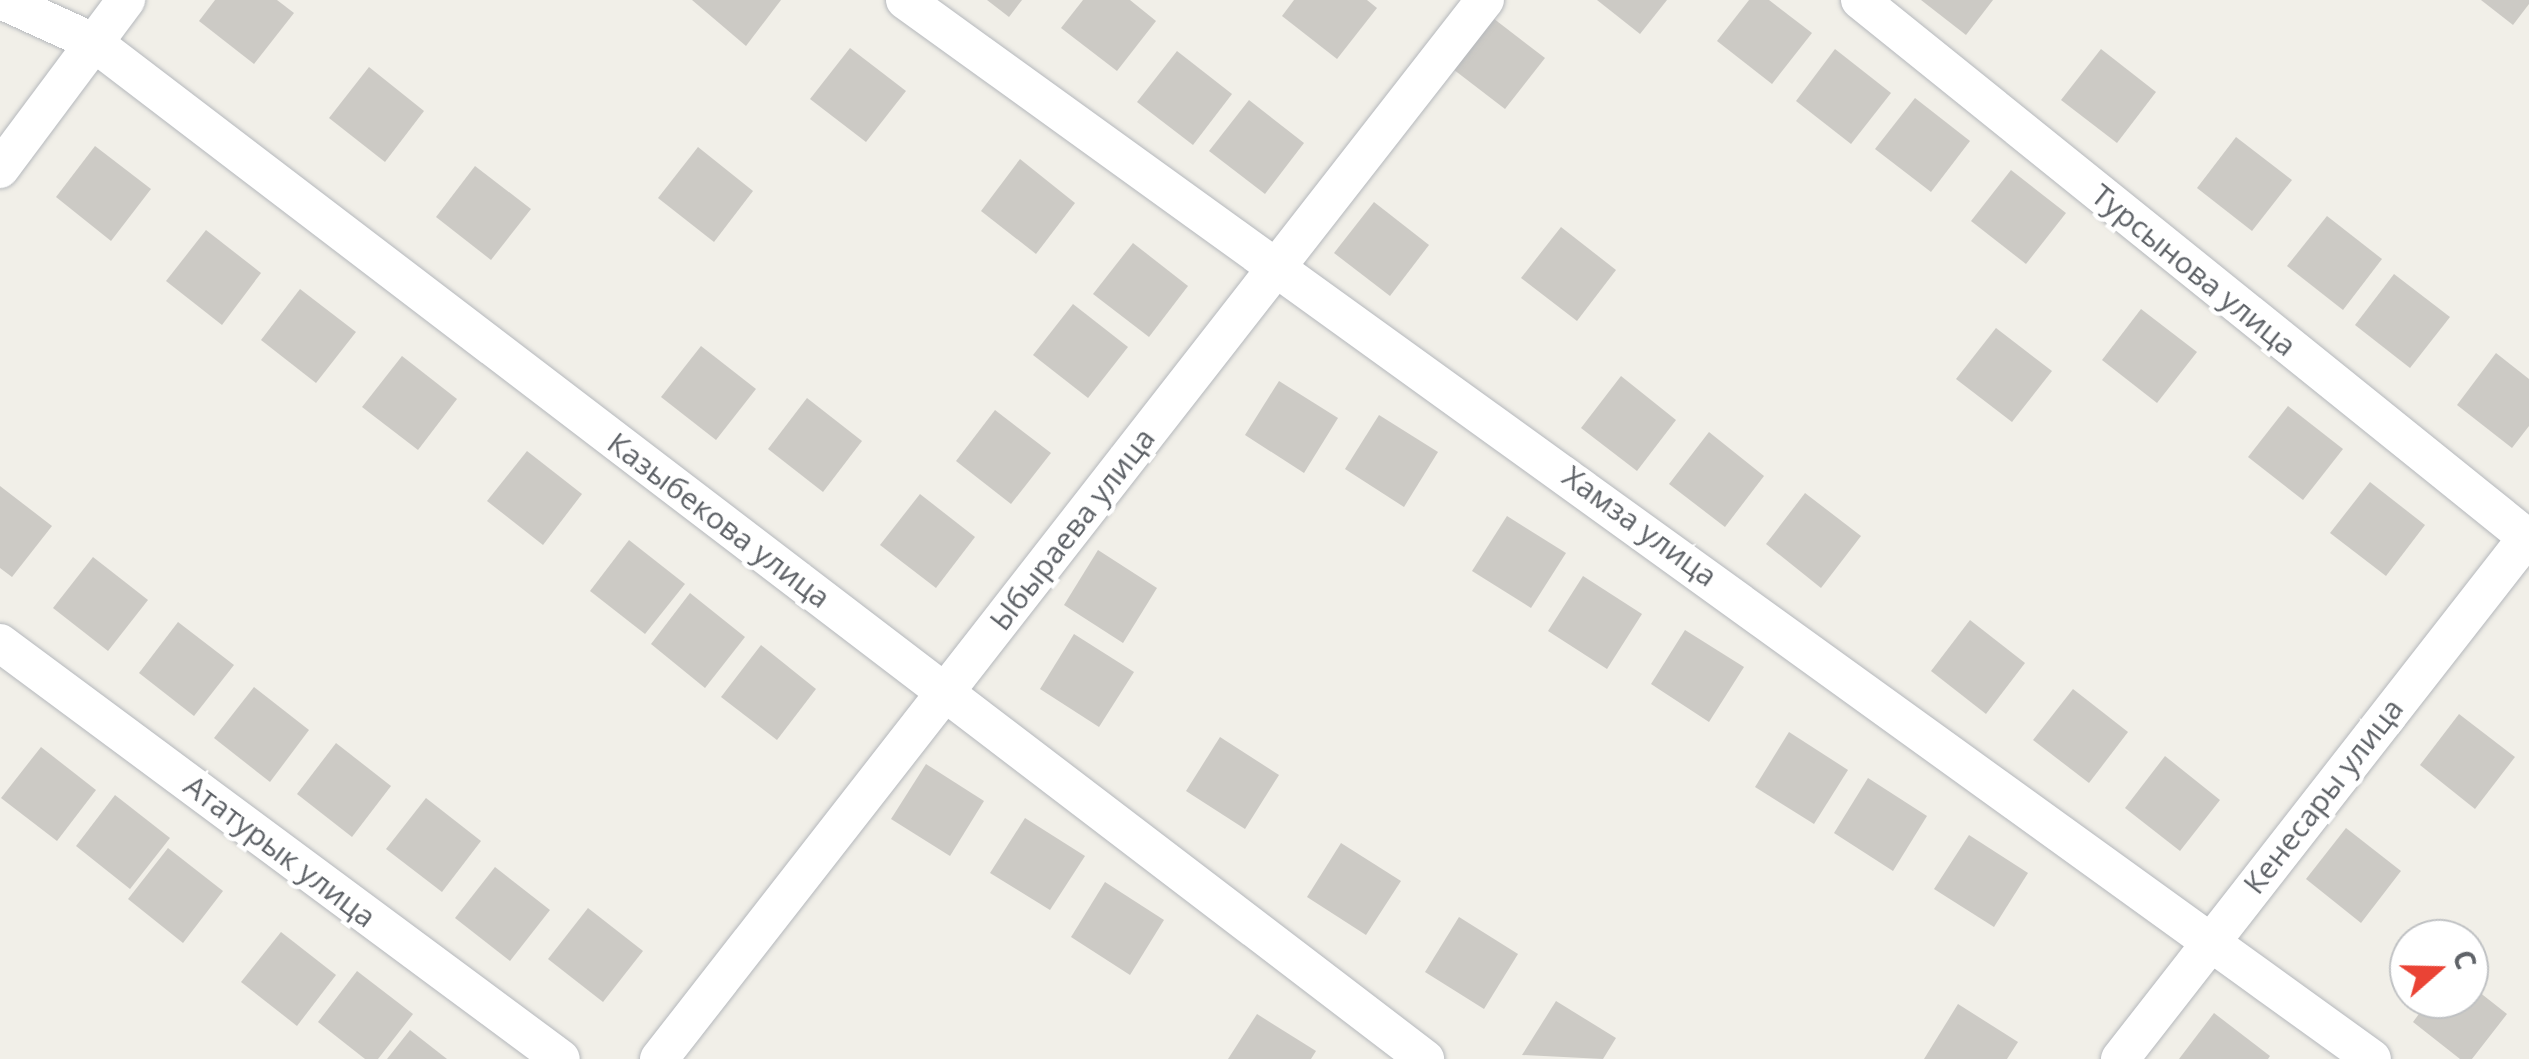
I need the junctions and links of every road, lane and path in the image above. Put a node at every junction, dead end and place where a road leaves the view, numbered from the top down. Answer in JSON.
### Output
{"nodes":[{"id":1,"x":2,"y":0,"type":"edge"},
{"id":2,"x":126,"y":0,"type":"edge"},
{"id":3,"x":905,"y":0,"type":"edge"},
{"id":4,"x":1485,"y":0,"type":"edge"},
{"id":5,"x":1860,"y":0,"type":"edge"},
{"id":6,"x":93,"y":42,"type":"junction"},
{"id":7,"x":0,"y":170,"type":"edge"},
{"id":8,"x":1278,"y":265,"type":"junction"},
{"id":9,"x":2528,"y":537,"type":"edge"},
{"id":10,"x":0,"y":643,"type":"edge"},
{"id":11,"x":946,"y":692,"type":"junction"},
{"id":12,"x":2212,"y":938,"type":"junction"},
{"id":13,"x":561,"y":1059,"type":"edge"},
{"id":14,"x":659,"y":1059,"type":"edge"},
{"id":15,"x":1425,"y":1059,"type":"edge"},
{"id":16,"x":2120,"y":1059,"type":"edge"},
{"id":17,"x":2372,"y":1059,"type":"edge"}],
"edges":[{"from":1,"to":6,"type":"street","name":"Казыбекова улица"},
{"from":2,"to":6,"type":"street"},
{"from":3,"to":8,"type":"street","name":"Хамза улица"},
{"from":4,"to":8,"type":"street","name":"Ыбыраева улица"},
{"from":5,"to":9,"type":"street","name":"Турсынова улица"},
{"from":6,"to":7,"type":"street"},
{"from":6,"to":11,"type":"street","name":"Казыбекова улица"},
{"from":8,"to":11,"type":"street","name":"Ыбыраева улица"},
{"from":8,"to":12,"type":"street","name":"Хамза улица"},
{"from":9,"to":12,"type":"street","name":"Кенесары улица"},
{"from":10,"to":13,"type":"street","name":"Ататурык улица"},
{"from":11,"to":14,"type":"street","name":"Ыбыраева улица"},
{"from":11,"to":15,"type":"street","name":"Казыбекова улица"},
{"from":12,"to":16,"type":"street","name":"Кенесары улица"},
{"from":12,"to":17,"type":"street","name":"Хамза улица"}]}
